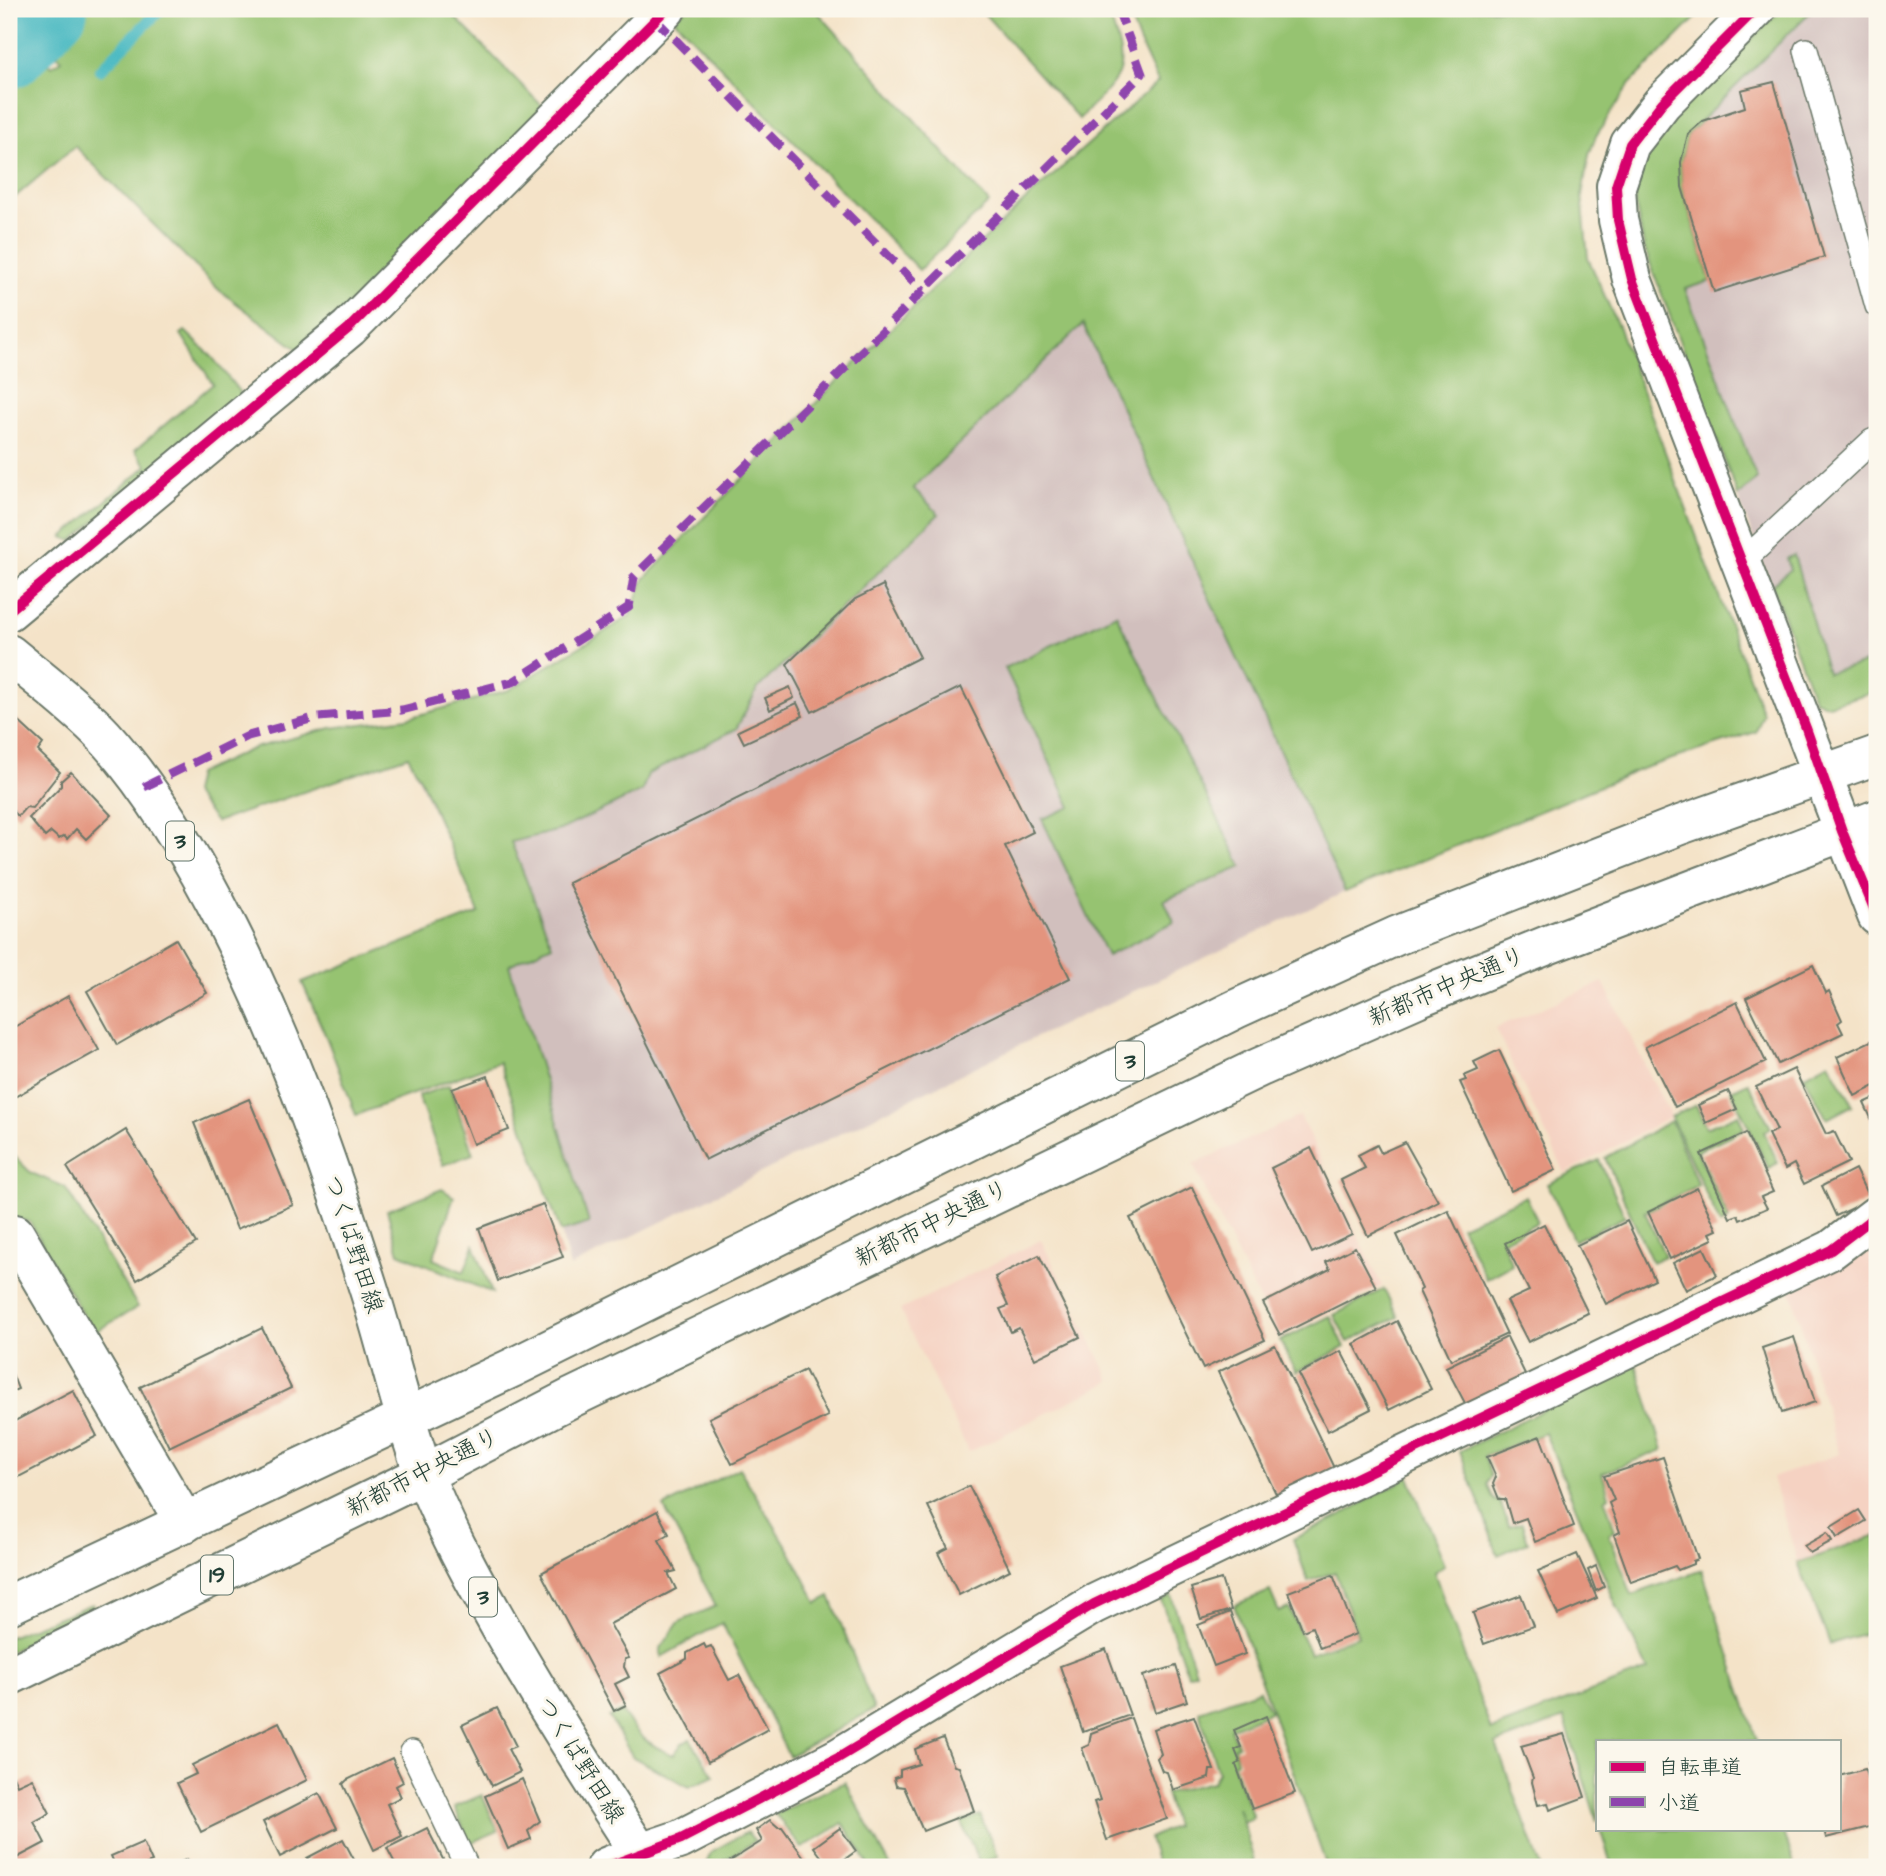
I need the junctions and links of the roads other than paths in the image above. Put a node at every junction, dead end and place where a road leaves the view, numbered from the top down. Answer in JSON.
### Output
{"nodes":[{"id":1,"x":666,"y":9,"type":"edge"},
{"id":2,"x":1756,"y":9,"type":"edge"},
{"id":3,"x":1806,"y":50,"type":"dead end"},
{"id":4,"x":1877,"y":306,"type":"edge"},
{"id":5,"x":1877,"y":439,"type":"edge"},
{"id":6,"x":1742,"y":562,"type":"junction"},
{"id":7,"x":9,"y":611,"type":"edge"},
{"id":8,"x":15,"y":670,"type":"edge"},
{"id":9,"x":1877,"y":755,"type":"edge"},
{"id":10,"x":1822,"y":774,"type":"junction"},
{"id":11,"x":1860,"y":825,"type":"edge"},
{"id":12,"x":1877,"y":916,"type":"edge"},
{"id":13,"x":1877,"y":1215,"type":"edge"},
{"id":14,"x":9,"y":1233,"type":"edge"},
{"id":15,"x":406,"y":1417,"type":"junction"},
{"id":16,"x":424,"y":1474,"type":"junction"},
{"id":17,"x":185,"y":1523,"type":"junction"},
{"id":18,"x":9,"y":1605,"type":"edge"},
{"id":19,"x":9,"y":1676,"type":"edge"},
{"id":20,"x":412,"y":1752,"type":"dead end"},
{"id":21,"x":632,"y":1863,"type":"edge"},
{"id":22,"x":467,"y":1867,"type":"edge"}],
"edges":[{"from":1,"to":7,"type":"main road"},
{"from":2,"to":6,"type":"main road"},
{"from":3,"to":4,"type":"lane"},
{"from":5,"to":6,"type":"lane"},
{"from":6,"to":10,"type":"main road"},
{"from":8,"to":15,"type":"main road","name":"つくば野田線","number":"3"},
{"from":9,"to":10,"type":"main road","number":"3"},
{"from":10,"to":11,"type":"main road"},
{"from":10,"to":15,"type":"main road","number":"3"},
{"from":11,"to":12,"type":"main road"},
{"from":11,"to":16,"type":"main road","name":"新都市中央通り"},
{"from":13,"to":21,"type":"main road"},
{"from":14,"to":17,"type":"main road"},
{"from":15,"to":16,"type":"main road","name":"つくば野田線","number":"3"},
{"from":15,"to":17,"type":"main road","number":"19"},
{"from":16,"to":19,"type":"main road","name":"新都市中央通り","number":"19"},
{"from":16,"to":21,"type":"main road","name":"つくば野田線","number":"3"},
{"from":17,"to":18,"type":"main road","number":"19"},
{"from":20,"to":22,"type":"lane"}]}
